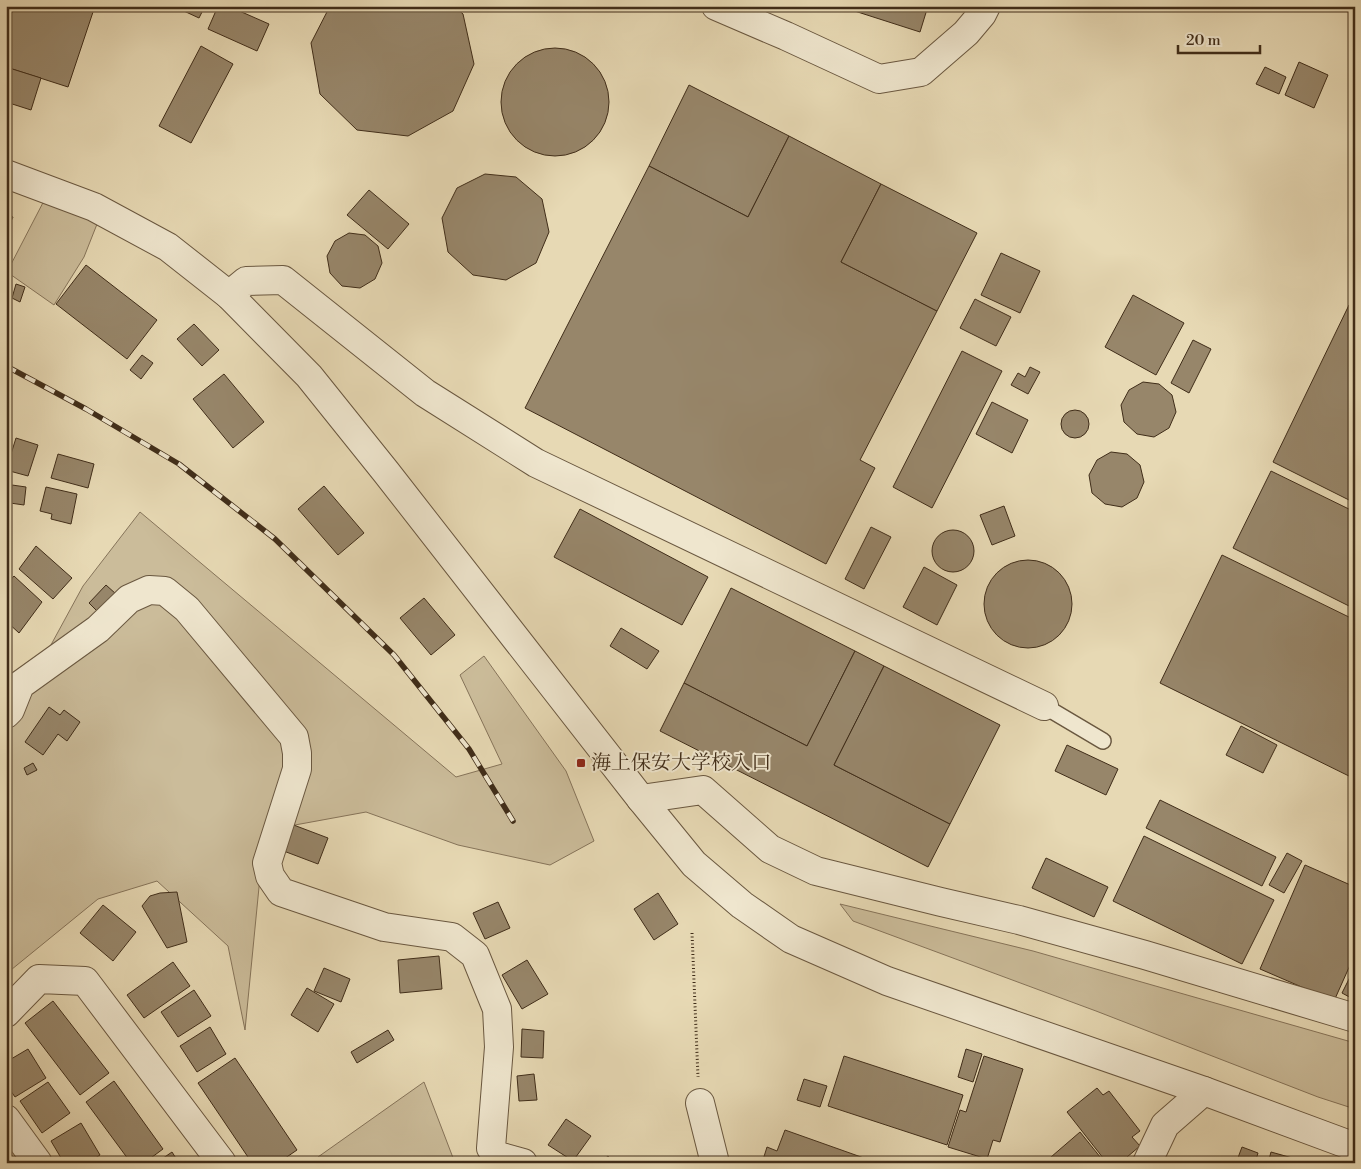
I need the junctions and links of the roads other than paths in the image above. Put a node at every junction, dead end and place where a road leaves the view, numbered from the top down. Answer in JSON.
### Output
{"nodes":[{"id":1,"x":716,"y":6,"type":"edge"},
{"id":2,"x":986,"y":6,"type":"edge"},
{"id":3,"x":748,"y":13,"type":"edge"},
{"id":4,"x":6,"y":174,"type":"edge"},
{"id":5,"x":229,"y":295,"type":"junction"},
{"id":6,"x":1044,"y":706,"type":"joint"},
{"id":7,"x":6,"y":714,"type":"edge"},
{"id":8,"x":1103,"y":741,"type":"dead end"},
{"id":9,"x":641,"y":799,"type":"junction"},
{"id":10,"x":6,"y":1013,"type":"edge"},
{"id":11,"x":1355,"y":1018,"type":"edge"},
{"id":12,"x":1204,"y":1091,"type":"junction"},
{"id":13,"x":700,"y":1103,"type":"road end"},
{"id":14,"x":6,"y":1119,"type":"edge"},
{"id":15,"x":1355,"y":1148,"type":"edge"},
{"id":16,"x":38,"y":1163,"type":"edge"},
{"id":17,"x":222,"y":1163,"type":"edge"},
{"id":18,"x":523,"y":1163,"type":"edge"},
{"id":19,"x":715,"y":1163,"type":"edge"},
{"id":20,"x":1147,"y":1163,"type":"edge"}],
"edges":[{"from":1,"to":3,"type":"street"},
{"from":2,"to":3,"type":"street"},
{"from":4,"to":5,"type":"street"},
{"from":5,"to":6,"type":"street"},
{"from":5,"to":9,"type":"street"},
{"from":6,"to":8,"type":"lane"},
{"from":7,"to":18,"type":"street"},
{"from":9,"to":11,"type":"street"},
{"from":9,"to":12,"type":"street"},
{"from":10,"to":17,"type":"street"},
{"from":12,"to":15,"type":"street"},
{"from":12,"to":20,"type":"street"},
{"from":13,"to":19,"type":"street"},
{"from":14,"to":16,"type":"street"}]}
